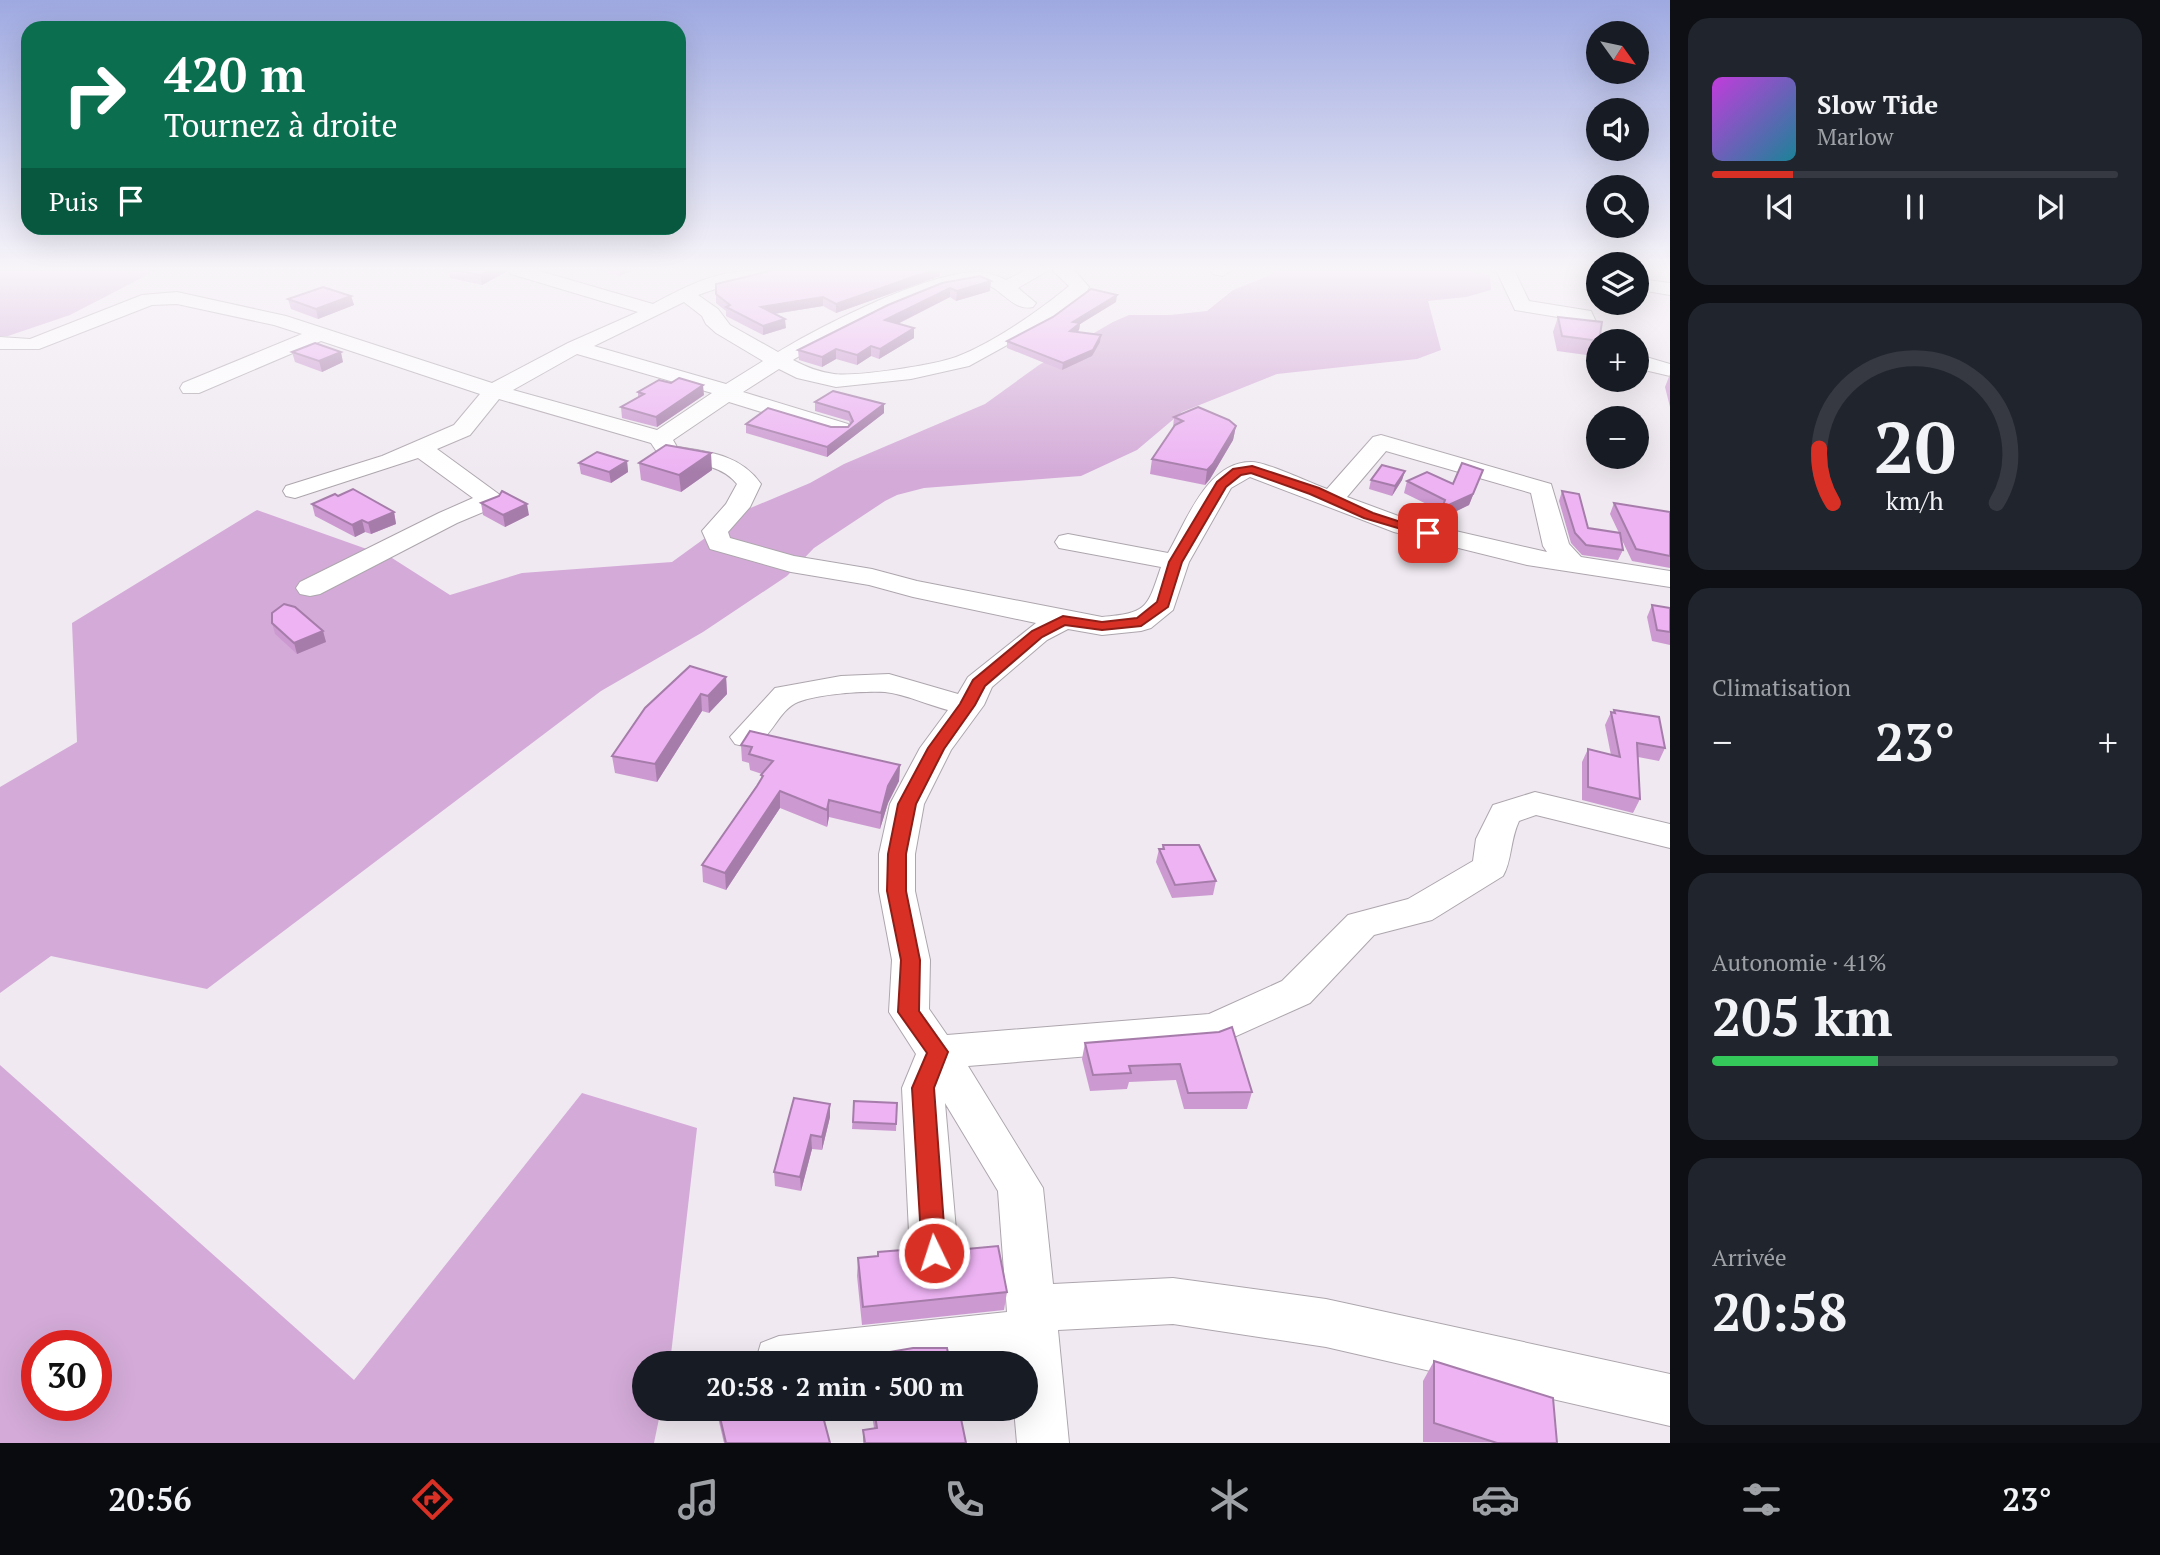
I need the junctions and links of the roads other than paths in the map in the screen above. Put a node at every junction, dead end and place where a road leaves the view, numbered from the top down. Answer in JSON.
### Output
{"nodes":[{"id":1,"x":51,"y":337,"type":"edge"},
{"id":2,"x":312,"y":337,"type":"edge"},
{"id":3,"x":335,"y":337,"type":"edge"},
{"id":4,"x":597,"y":337,"type":"edge"},
{"id":5,"x":737,"y":337,"type":"edge"},
{"id":6,"x":822,"y":337,"type":"edge"},
{"id":7,"x":1007,"y":337,"type":"edge"},
{"id":8,"x":0,"y":343,"type":"edge"},
{"id":9,"x":575,"y":347,"type":"junction"},
{"id":10,"x":778,"y":361,"type":"junction"},
{"id":11,"x":1649,"y":366,"type":"edge"},
{"id":12,"x":1670,"y":370,"type":"edge"},
{"id":13,"x":191,"y":388,"type":"dead end"},
{"id":14,"x":494,"y":391,"type":"junction"},
{"id":15,"x":728,"y":391,"type":"junction"},
{"id":16,"x":840,"y":429,"type":"edge"},
{"id":17,"x":660,"y":438,"type":"junction"},
{"id":18,"x":420,"y":448,"type":"junction"},
{"id":19,"x":295,"y":491,"type":"dead end"},
{"id":20,"x":1332,"y":499,"type":"junction"},
{"id":21,"x":1068,"y":542,"type":"dead end"},
{"id":22,"x":1175,"y":562,"type":"junction"},
{"id":23,"x":1573,"y":565,"type":"junction"},
{"id":24,"x":1670,"y":579,"type":"edge"},
{"id":25,"x":310,"y":588,"type":"dead end"},
{"id":26,"x":1039,"y":621,"type":"junction"},
{"id":27,"x":968,"y":705,"type":"junction"},
{"id":28,"x":746,"y":737,"type":"edge"},
{"id":29,"x":1670,"y":836,"type":"edge"},
{"id":30,"x":937,"y":1052,"type":"junction"},
{"id":31,"x":934,"y":1253,"type":"dead end"},
{"id":32,"x":1032,"y":1320,"type":"junction"},
{"id":33,"x":841,"y":1351,"type":"edge"},
{"id":34,"x":1670,"y":1400,"type":"edge"},
{"id":35,"x":1043,"y":1443,"type":"edge"}],
"edges":[{"from":1,"to":8,"type":"street"},
{"from":2,"to":13,"type":"street"},
{"from":3,"to":14,"type":"street"},
{"from":4,"to":9,"type":"street"},
{"from":5,"to":10,"type":"street"},
{"from":6,"to":10,"type":"street"},
{"from":7,"to":10,"type":"street"},
{"from":9,"to":14,"type":"street"},
{"from":9,"to":15,"type":"street"},
{"from":10,"to":15,"type":"street"},
{"from":11,"to":12,"type":"street"},
{"from":14,"to":17,"type":"street"},
{"from":14,"to":18,"type":"street"},
{"from":15,"to":16,"type":"street"},
{"from":15,"to":17,"type":"street"},
{"from":17,"to":26,"type":"street"},
{"from":18,"to":19,"type":"street"},
{"from":18,"to":25,"type":"street"},
{"from":20,"to":22,"type":"street"},
{"from":20,"to":23,"type":"street"},
{"from":20,"to":23,"type":"street"},
{"from":21,"to":22,"type":"street"},
{"from":22,"to":26,"type":"street"},
{"from":23,"to":24,"type":"street"},
{"from":26,"to":27,"type":"street"},
{"from":27,"to":28,"type":"street"},
{"from":27,"to":30,"type":"street"},
{"from":29,"to":30,"type":"street"},
{"from":30,"to":31,"type":"street"},
{"from":30,"to":32,"type":"street"},
{"from":32,"to":33,"type":"street"},
{"from":32,"to":34,"type":"street"},
{"from":32,"to":35,"type":"street"}]}
